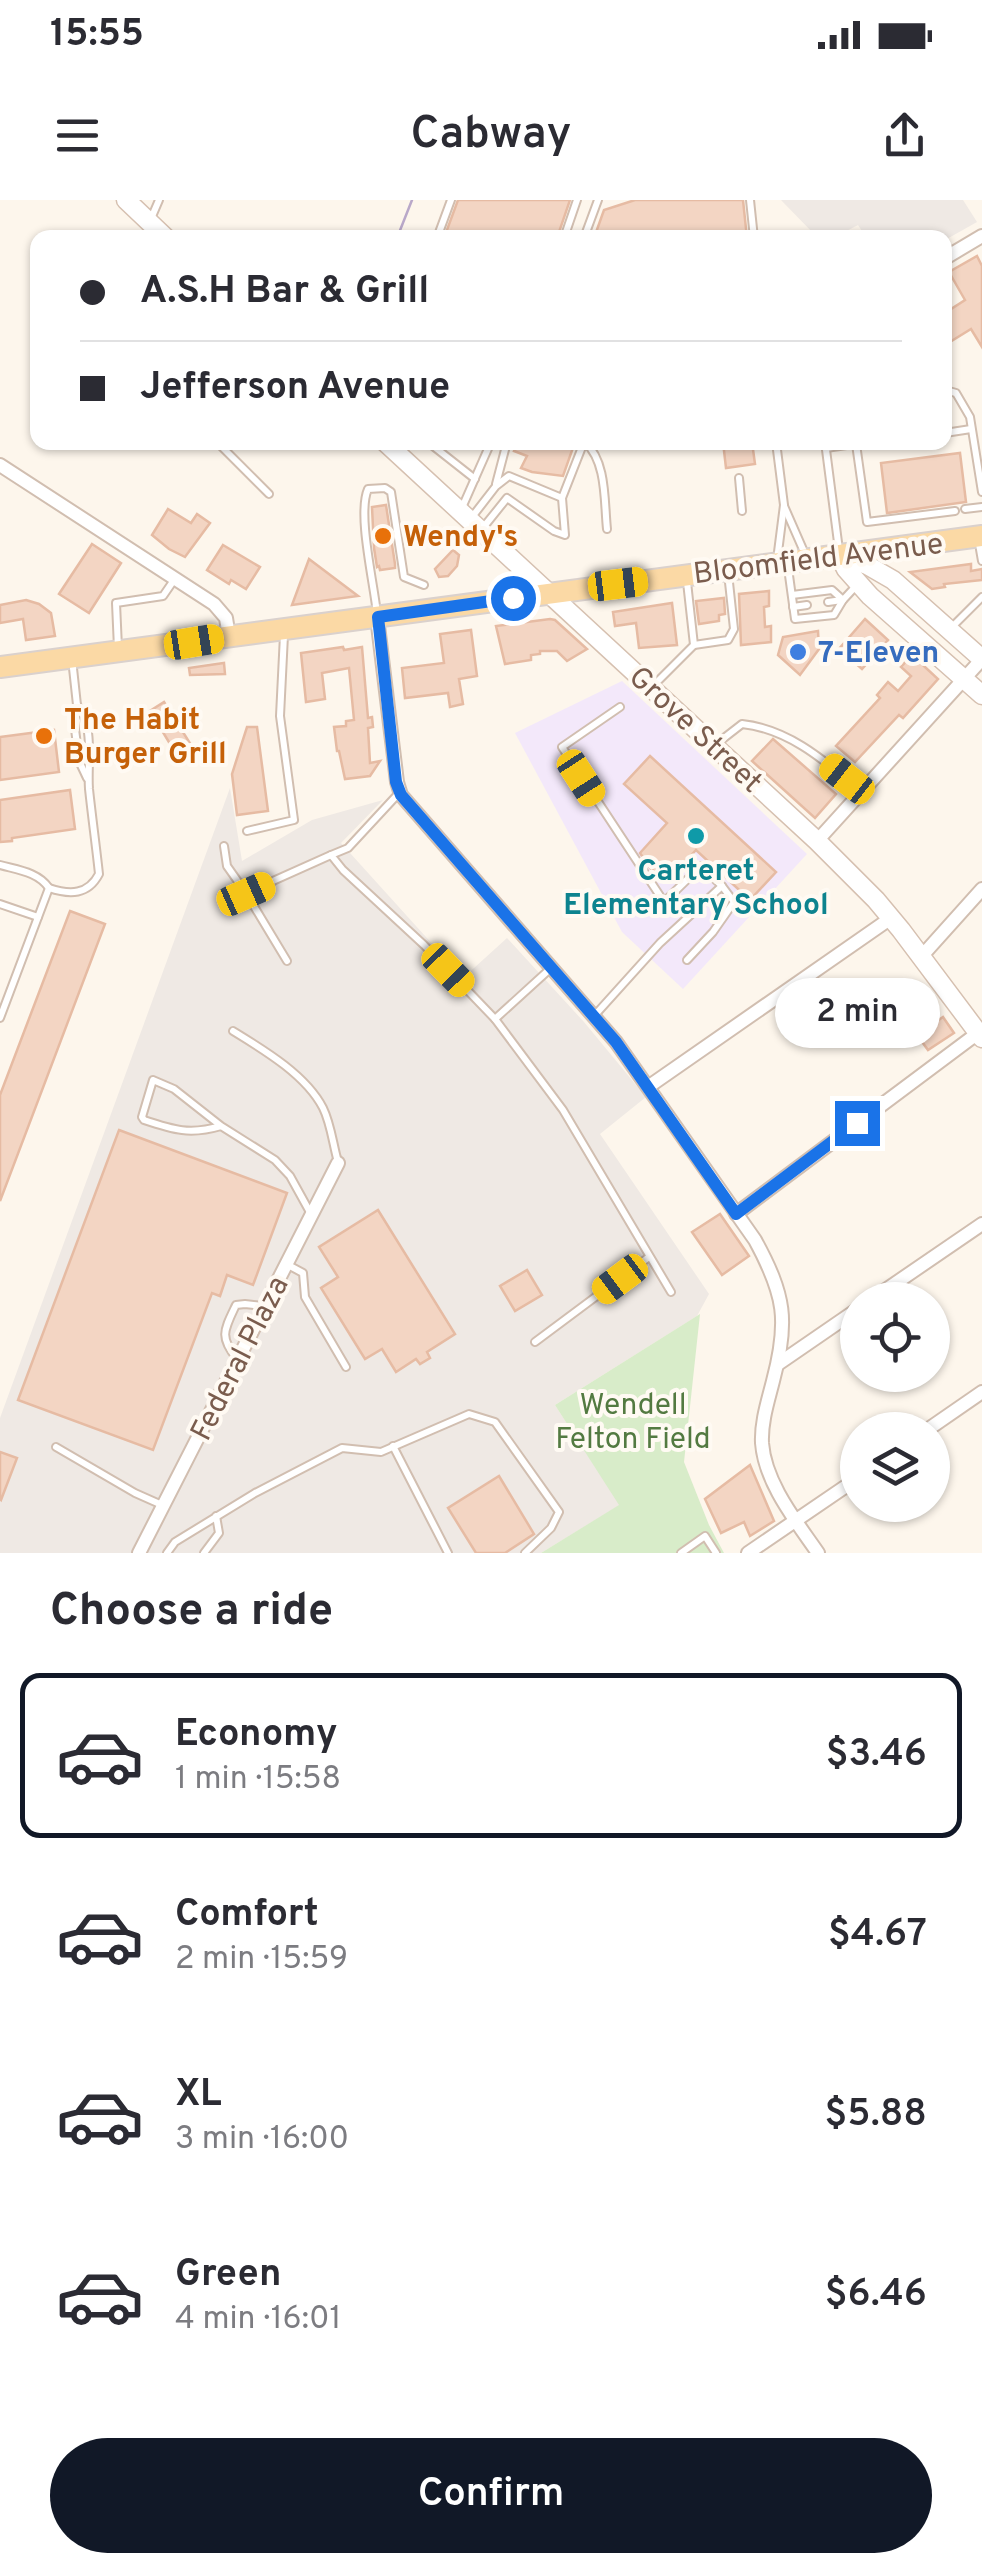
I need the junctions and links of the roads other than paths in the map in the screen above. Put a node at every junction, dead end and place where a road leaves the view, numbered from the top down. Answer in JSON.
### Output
{"nodes":[{"id":1,"x":126,"y":200,"type":"edge"},
{"id":2,"x":159,"y":200,"type":"edge"},
{"id":3,"x":450,"y":200,"type":"edge"},
{"id":4,"x":577,"y":200,"type":"edge"},
{"id":5,"x":598,"y":200,"type":"edge"},
{"id":6,"x":750,"y":200,"type":"edge"},
{"id":7,"x":154,"y":230,"type":"edge"},
{"id":8,"x":155,"y":230,"type":"edge"},
{"id":9,"x":439,"y":230,"type":"edge"},
{"id":10,"x":567,"y":230,"type":"edge"},
{"id":11,"x":587,"y":230,"type":"edge"},
{"id":12,"x":753,"y":230,"type":"edge"},
{"id":13,"x":982,"y":236,"type":"edge"},
{"id":14,"x":952,"y":254,"type":"edge"},
{"id":15,"x":952,"y":392,"type":"edge"},
{"id":16,"x":971,"y":429,"type":"junction"},
{"id":17,"x":952,"y":431,"type":"edge"},
{"id":18,"x":225,"y":450,"type":"edge"},
{"id":19,"x":394,"y":450,"type":"edge"},
{"id":20,"x":439,"y":450,"type":"edge"},
{"id":21,"x":488,"y":450,"type":"edge"},
{"id":22,"x":505,"y":450,"type":"edge"},
{"id":23,"x":581,"y":450,"type":"edge"},
{"id":24,"x":592,"y":450,"type":"edge"},
{"id":25,"x":777,"y":450,"type":"edge"},
{"id":26,"x":827,"y":450,"type":"edge"},
{"id":27,"x":857,"y":450,"type":"edge"},
{"id":28,"x":0,"y":465,"type":"edge"},
{"id":29,"x":476,"y":478,"type":"junction"},
{"id":30,"x":739,"y":478,"type":"dead end"},
{"id":31,"x":496,"y":486,"type":"junction"},
{"id":32,"x":982,"y":492,"type":"edge"},
{"id":33,"x":269,"y":494,"type":"dead end"},
{"id":34,"x":562,"y":498,"type":"junction"},
{"id":35,"x":784,"y":505,"type":"junction"},
{"id":36,"x":982,"y":507,"type":"edge"},
{"id":37,"x":965,"y":510,"type":"dead end"},
{"id":38,"x":742,"y":511,"type":"dead end"},
{"id":39,"x":955,"y":511,"type":"dead end"},
{"id":40,"x":470,"y":521,"type":"junction"},
{"id":41,"x":607,"y":529,"type":"dead end"},
{"id":42,"x":980,"y":536,"type":"edge"},
{"id":43,"x":839,"y":555,"type":"junction"},
{"id":44,"x":790,"y":561,"type":"junction"},
{"id":45,"x":982,"y":561,"type":"edge"},
{"id":46,"x":728,"y":570,"type":"junction"},
{"id":47,"x":686,"y":575,"type":"junction"},
{"id":48,"x":175,"y":579,"type":"junction"},
{"id":49,"x":858,"y":584,"type":"junction"},
{"id":50,"x":424,"y":586,"type":"dead end"},
{"id":51,"x":549,"y":592,"type":"junction"},
{"id":52,"x":792,"y":595,"type":"junction"},
{"id":53,"x":982,"y":597,"type":"edge"},
{"id":54,"x":843,"y":600,"type":"junction"},
{"id":55,"x":828,"y":602,"type":"dead end"},
{"id":56,"x":808,"y":605,"type":"dead end"},
{"id":57,"x":793,"y":607,"type":"junction"},
{"id":58,"x":378,"y":617,"type":"junction"},
{"id":59,"x":284,"y":629,"type":"junction"},
{"id":60,"x":948,"y":629,"type":"junction"},
{"id":61,"x":229,"y":637,"type":"junction"},
{"id":62,"x":694,"y":645,"type":"junction"},
{"id":63,"x":118,"y":652,"type":"junction"},
{"id":64,"x":71,"y":658,"type":"junction"},
{"id":65,"x":982,"y":659,"type":"edge"},
{"id":66,"x":0,"y":667,"type":"edge"},
{"id":67,"x":964,"y":679,"type":"junction"},
{"id":68,"x":651,"y":688,"type":"junction"},
{"id":69,"x":982,"y":695,"type":"edge"},
{"id":70,"x":620,"y":707,"type":"dead end"},
{"id":71,"x":714,"y":746,"type":"junction"},
{"id":72,"x":400,"y":792,"type":"junction"},
{"id":73,"x":862,"y":792,"type":"junction"},
{"id":74,"x":247,"y":832,"type":"dead end"},
{"id":75,"x":817,"y":841,"type":"junction"},
{"id":76,"x":224,"y":846,"type":"dead end"},
{"id":77,"x":331,"y":855,"type":"junction"},
{"id":78,"x":0,"y":865,"type":"edge"},
{"id":79,"x":722,"y":886,"type":"junction"},
{"id":80,"x":49,"y":888,"type":"junction"},
{"id":81,"x":982,"y":889,"type":"edge"},
{"id":82,"x":246,"y":894,"type":"junction"},
{"id":83,"x":0,"y":904,"type":"edge"},
{"id":84,"x":38,"y":917,"type":"junction"},
{"id":85,"x":891,"y":918,"type":"junction"},
{"id":86,"x":921,"y":957,"type":"junction"},
{"id":87,"x":687,"y":960,"type":"dead end"},
{"id":88,"x":288,"y":961,"type":"dead end"},
{"id":89,"x":551,"y":968,"type":"junction"},
{"id":90,"x":594,"y":1016,"type":"junction"},
{"id":91,"x":0,"y":1018,"type":"edge"},
{"id":92,"x":496,"y":1019,"type":"junction"},
{"id":93,"x":233,"y":1031,"type":"dead end"},
{"id":94,"x":980,"y":1036,"type":"edge"},
{"id":95,"x":648,"y":1087,"type":"junction"},
{"id":96,"x":221,"y":1126,"type":"junction"},
{"id":97,"x":338,"y":1164,"type":"joint"},
{"id":98,"x":736,"y":1214,"type":"junction"},
{"id":99,"x":312,"y":1215,"type":"junction"},
{"id":100,"x":982,"y":1224,"type":"edge"},
{"id":101,"x":649,"y":1258,"type":"junction"},
{"id":102,"x":286,"y":1264,"type":"junction"},
{"id":103,"x":897,"y":1282,"type":"edge"},
{"id":104,"x":671,"y":1292,"type":"dead end"},
{"id":105,"x":265,"y":1306,"type":"junction"},
{"id":106,"x":840,"y":1321,"type":"edge"},
{"id":107,"x":535,"y":1342,"type":"dead end"},
{"id":108,"x":238,"y":1360,"type":"junction"},
{"id":109,"x":778,"y":1364,"type":"junction"},
{"id":110,"x":346,"y":1366,"type":"dead end"},
{"id":111,"x":982,"y":1392,"type":"edge"},
{"id":112,"x":950,"y":1414,"type":"edge"},
{"id":113,"x":393,"y":1446,"type":"junction"},
{"id":114,"x":56,"y":1447,"type":"dead end"},
{"id":115,"x":840,"y":1490,"type":"edge"},
{"id":116,"x":163,"y":1506,"type":"junction"},
{"id":117,"x":216,"y":1516,"type":"junction"},
{"id":118,"x":796,"y":1520,"type":"junction"},
{"id":119,"x":139,"y":1553,"type":"edge"},
{"id":120,"x":167,"y":1553,"type":"edge"},
{"id":121,"x":204,"y":1553,"type":"edge"},
{"id":122,"x":448,"y":1553,"type":"edge"},
{"id":123,"x":525,"y":1553,"type":"edge"},
{"id":124,"x":681,"y":1553,"type":"edge"},
{"id":125,"x":716,"y":1553,"type":"edge"},
{"id":126,"x":748,"y":1553,"type":"edge"},
{"id":127,"x":818,"y":1553,"type":"edge"}],
"edges":[{"from":1,"to":7,"type":"main road"},
{"from":2,"to":8,"type":"lane"},
{"from":3,"to":9,"type":"lane"},
{"from":4,"to":10,"type":"lane"},
{"from":5,"to":11,"type":"lane"},
{"from":6,"to":12,"type":"lane"},
{"from":13,"to":14,"type":"street"},
{"from":15,"to":16,"type":"lane"},
{"from":16,"to":17,"type":"lane"},
{"from":16,"to":32,"type":"lane"},
{"from":18,"to":33,"type":"lane"},
{"from":19,"to":40,"type":"main road","name":"Grove Street"},
{"from":20,"to":29,"type":"lane"},
{"from":21,"to":29,"type":"lane"},
{"from":22,"to":31,"type":"lane"},
{"from":23,"to":34,"type":"lane"},
{"from":24,"to":41,"type":"lane"},
{"from":25,"to":35,"type":"lane"},
{"from":26,"to":43,"type":"lane"},
{"from":27,"to":39,"type":"lane"},
{"from":28,"to":48,"type":"street"},
{"from":29,"to":40,"type":"lane"},
{"from":30,"to":38,"type":"lane"},
{"from":31,"to":34,"type":"lane"},
{"from":31,"to":40,"type":"lane"},
{"from":34,"to":40,"type":"lane"},
{"from":35,"to":44,"type":"lane"},
{"from":35,"to":44,"type":"lane"},
{"from":36,"to":37,"type":"lane"},
{"from":40,"to":51,"type":"main road","name":"Grove Street"},
{"from":42,"to":43,"type":"main road","name":"Bloomfield Avenue"},
{"from":42,"to":45,"type":"lane"},
{"from":43,"to":44,"type":"main road","name":"Bloomfield Avenue"},
{"from":43,"to":49,"type":"main road"},
{"from":43,"to":60,"type":"main road"},
{"from":44,"to":46,"type":"main road","name":"Bloomfield Avenue"},
{"from":44,"to":52,"type":"lane"},
{"from":46,"to":47,"type":"main road","name":"Bloomfield Avenue"},
{"from":46,"to":62,"type":"lane"},
{"from":47,"to":51,"type":"main road","name":"Bloomfield Avenue"},
{"from":47,"to":62,"type":"lane"},
{"from":48,"to":61,"type":"street"},
{"from":48,"to":63,"type":"lane"},
{"from":49,"to":54,"type":"lane"},
{"from":49,"to":67,"type":"main road"},
{"from":50,"to":58,"type":"lane"},
{"from":51,"to":58,"type":"main road","name":"Bloomfield Avenue"},
{"from":51,"to":68,"type":"main road","name":"Grove Street"},
{"from":52,"to":54,"type":"lane"},
{"from":52,"to":57,"type":"lane"},
{"from":53,"to":60,"type":"lane"},
{"from":54,"to":55,"type":"lane"},
{"from":54,"to":57,"type":"lane"},
{"from":56,"to":57,"type":"lane"},
{"from":58,"to":59,"type":"main road","name":"Bloomfield Avenue"},
{"from":58,"to":72,"type":"street"},
{"from":59,"to":61,"type":"main road","name":"Bloomfield Avenue"},
{"from":59,"to":74,"type":"lane"},
{"from":60,"to":65,"type":"main road"},
{"from":61,"to":63,"type":"main road","name":"Bloomfield Avenue"},
{"from":62,"to":68,"type":"lane"},
{"from":63,"to":64,"type":"main road","name":"Bloomfield Avenue"},
{"from":64,"to":66,"type":"main road","name":"Bloomfield Avenue"},
{"from":64,"to":80,"type":"lane"},
{"from":65,"to":67,"type":"street"},
{"from":67,"to":69,"type":"main road"},
{"from":67,"to":73,"type":"street"},
{"from":68,"to":71,"type":"main road","name":"Grove Street"},
{"from":70,"to":79,"type":"lane"},
{"from":71,"to":73,"type":"lane"},
{"from":71,"to":75,"type":"main road","name":"Grove Street"},
{"from":72,"to":77,"type":"lane"},
{"from":72,"to":89,"type":"street"},
{"from":73,"to":75,"type":"street"},
{"from":75,"to":85,"type":"main road","name":"Grove Street"},
{"from":76,"to":82,"type":"lane"},
{"from":77,"to":82,"type":"lane"},
{"from":77,"to":92,"type":"lane"},
{"from":78,"to":80,"type":"lane"},
{"from":79,"to":87,"type":"lane"},
{"from":79,"to":90,"type":"lane"},
{"from":80,"to":84,"type":"lane"},
{"from":81,"to":86,"type":"street"},
{"from":82,"to":88,"type":"lane"},
{"from":83,"to":84,"type":"lane"},
{"from":84,"to":91,"type":"lane"},
{"from":85,"to":86,"type":"main road","name":"Grove Street"},
{"from":85,"to":95,"type":"street"},
{"from":86,"to":94,"type":"main road","name":"Grove Street"},
{"from":89,"to":90,"type":"street"},
{"from":89,"to":92,"type":"lane"},
{"from":90,"to":95,"type":"street"},
{"from":92,"to":101,"type":"lane"},
{"from":93,"to":97,"type":"lane"},
{"from":94,"to":98,"type":"street"},
{"from":95,"to":98,"type":"street"},
{"from":96,"to":96,"type":"lane"},
{"from":96,"to":99,"type":"lane"},
{"from":97,"to":99,"type":"street","name":"Federal Plaza"},
{"from":98,"to":109,"type":"street"},
{"from":99,"to":102,"type":"street","name":"Federal Plaza"},
{"from":100,"to":103,"type":"street"},
{"from":101,"to":104,"type":"lane"},
{"from":101,"to":107,"type":"lane"},
{"from":102,"to":105,"type":"street","name":"Federal Plaza"},
{"from":102,"to":110,"type":"lane"},
{"from":105,"to":108,"type":"street","name":"Federal Plaza"},
{"from":105,"to":108,"type":"lane"},
{"from":106,"to":109,"type":"street"},
{"from":108,"to":116,"type":"street","name":"Federal Plaza"},
{"from":109,"to":118,"type":"street"},
{"from":111,"to":112,"type":"street"},
{"from":113,"to":117,"type":"lane"},
{"from":113,"to":122,"type":"lane"},
{"from":113,"to":123,"type":"lane"},
{"from":114,"to":116,"type":"lane"},
{"from":115,"to":118,"type":"street"},
{"from":116,"to":119,"type":"street","name":"Federal Plaza"},
{"from":117,"to":120,"type":"lane"},
{"from":117,"to":121,"type":"lane"},
{"from":118,"to":126,"type":"street"},
{"from":118,"to":127,"type":"street"},
{"from":124,"to":125,"type":"lane"}]}
